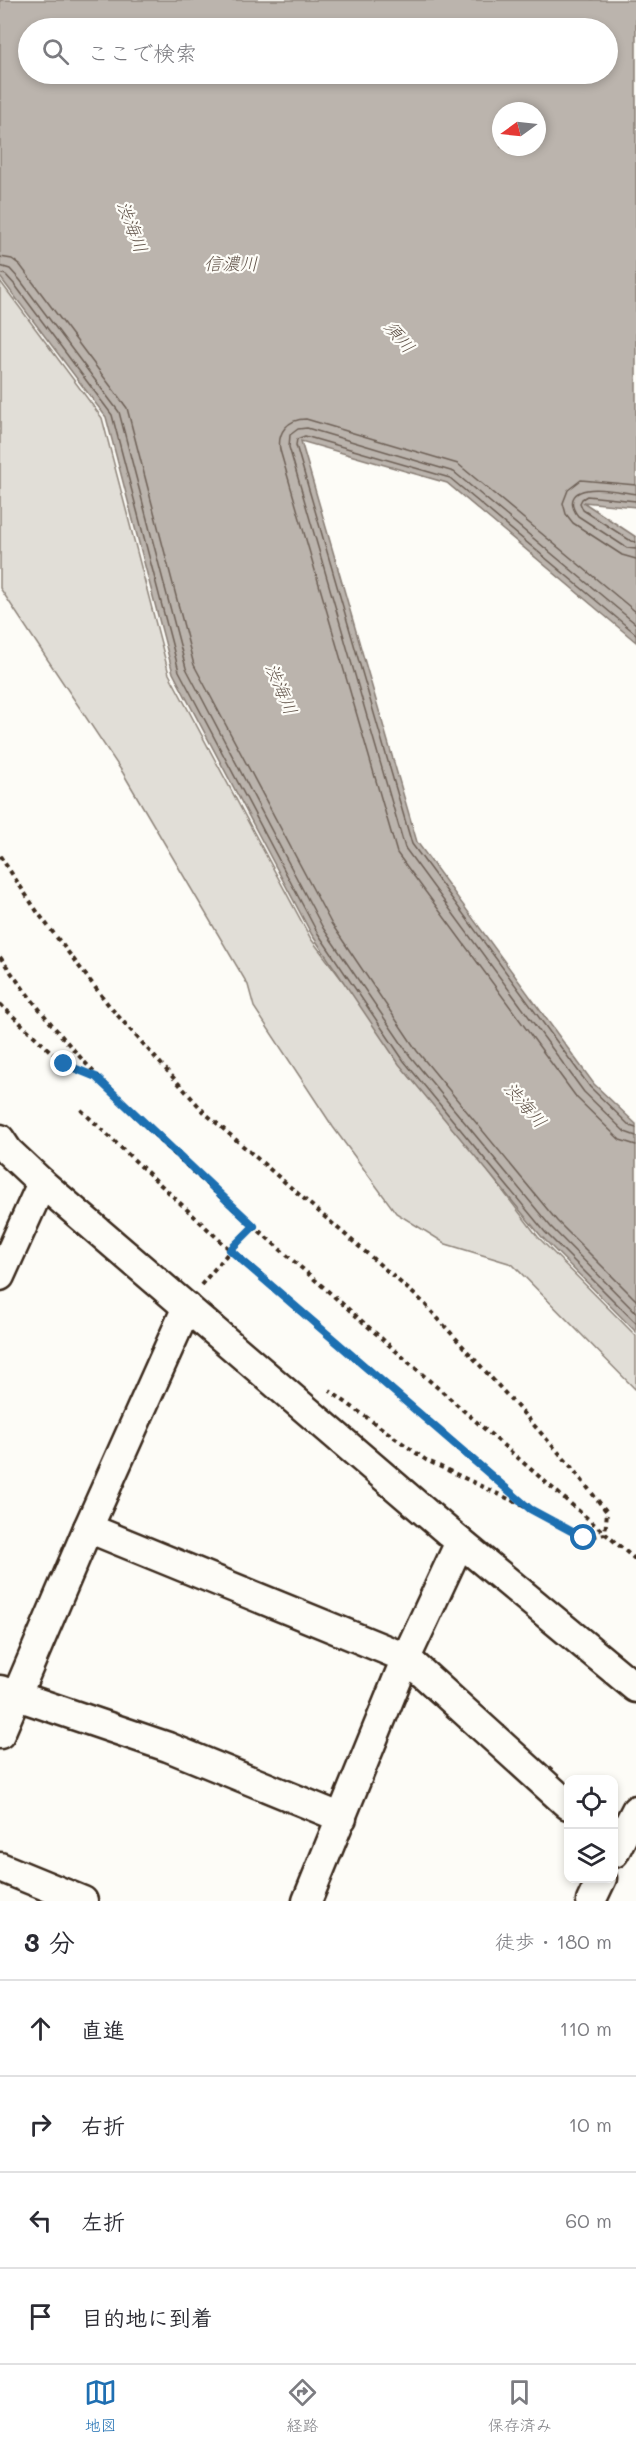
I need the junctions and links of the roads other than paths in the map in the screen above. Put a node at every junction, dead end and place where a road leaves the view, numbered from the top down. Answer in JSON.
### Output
{"nodes":[{"id":1,"x":0,"y":1139,"type":"edge"},
{"id":2,"x":42,"y":1183,"type":"junction"},
{"id":3,"x":0,"y":1276,"type":"edge"},
{"id":4,"x":194,"y":1296,"type":"junction"},
{"id":5,"x":88,"y":1528,"type":"junction"},
{"id":6,"x":460,"y":1542,"type":"junction"},
{"id":7,"x":406,"y":1658,"type":"junction"},
{"id":8,"x":636,"y":1688,"type":"edge"},
{"id":9,"x":8,"y":1693,"type":"edge"},
{"id":10,"x":0,"y":1734,"type":"edge"},
{"id":11,"x":564,"y":1801,"type":"edge"},
{"id":12,"x":636,"y":1810,"type":"edge"},
{"id":13,"x":342,"y":1818,"type":"junction"},
{"id":14,"x":618,"y":1837,"type":"edge"},
{"id":15,"x":0,"y":1867,"type":"edge"},
{"id":16,"x":600,"y":1883,"type":"edge"},
{"id":17,"x":83,"y":1901,"type":"edge"},
{"id":18,"x":307,"y":1901,"type":"edge"},
{"id":19,"x":591,"y":1901,"type":"edge"}],
"edges":[{"from":1,"to":2,"type":"street"},
{"from":2,"to":3,"type":"street"},
{"from":2,"to":4,"type":"street"},
{"from":4,"to":5,"type":"street"},
{"from":4,"to":6,"type":"street"},
{"from":5,"to":7,"type":"street"},
{"from":5,"to":9,"type":"street"},
{"from":6,"to":7,"type":"street"},
{"from":6,"to":8,"type":"street"},
{"from":7,"to":11,"type":"street"},
{"from":7,"to":13,"type":"street"},
{"from":9,"to":10,"type":"street"},
{"from":9,"to":13,"type":"street"},
{"from":12,"to":14,"type":"street"},
{"from":13,"to":18,"type":"street"},
{"from":15,"to":17,"type":"street"},
{"from":16,"to":19,"type":"street"}]}
